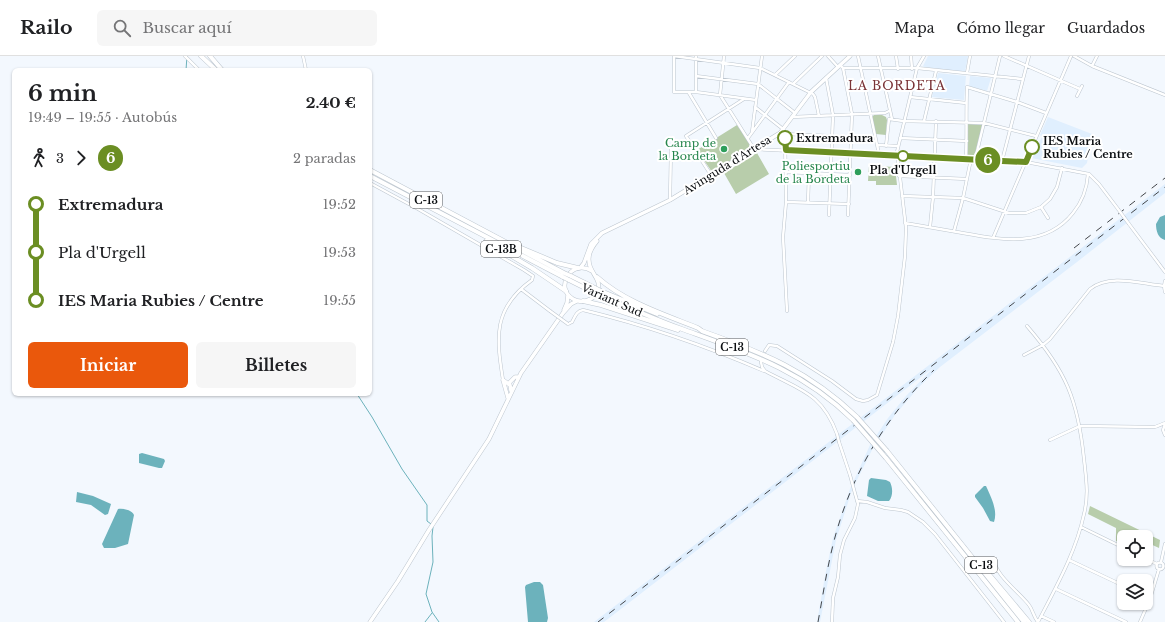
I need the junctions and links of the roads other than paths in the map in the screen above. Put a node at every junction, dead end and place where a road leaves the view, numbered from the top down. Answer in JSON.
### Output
{"nodes":[{"id":1,"x":186,"y":56,"type":"edge"},
{"id":2,"x":203,"y":56,"type":"edge"},
{"id":3,"x":210,"y":56,"type":"edge"},
{"id":4,"x":303,"y":56,"type":"edge"},
{"id":5,"x":674,"y":56,"type":"edge"},
{"id":6,"x":724,"y":56,"type":"edge"},
{"id":7,"x":794,"y":56,"type":"edge"},
{"id":8,"x":822,"y":56,"type":"edge"},
{"id":9,"x":828,"y":56,"type":"edge"},
{"id":10,"x":850,"y":56,"type":"edge"},
{"id":11,"x":858,"y":56,"type":"edge"},
{"id":12,"x":878,"y":56,"type":"edge"},
{"id":13,"x":896,"y":56,"type":"edge"},
{"id":14,"x":911,"y":56,"type":"edge"},
{"id":15,"x":924,"y":56,"type":"edge"},
{"id":16,"x":970,"y":56,"type":"edge"},
{"id":17,"x":1000,"y":56,"type":"edge"},
{"id":18,"x":1004,"y":56,"type":"edge"},
{"id":19,"x":1029,"y":56,"type":"edge"},
{"id":20,"x":1071,"y":56,"type":"edge"},
{"id":21,"x":1074,"y":56,"type":"edge"},
{"id":22,"x":1097,"y":56,"type":"edge"},
{"id":23,"x":763,"y":57,"type":"edge"},
{"id":24,"x":696,"y":58,"type":"edge"},
{"id":25,"x":724,"y":63,"type":"junction"},
{"id":26,"x":1027,"y":66,"type":"junction"},
{"id":27,"x":1092,"y":66,"type":"junction"},
{"id":28,"x":840,"y":67,"type":"junction"},
{"id":29,"x":197,"y":68,"type":"edge"},
{"id":30,"x":214,"y":68,"type":"edge"},
{"id":31,"x":220,"y":68,"type":"edge"},
{"id":32,"x":306,"y":68,"type":"edge"},
{"id":33,"x":760,"y":68,"type":"junction"},
{"id":34,"x":861,"y":68,"type":"junction"},
{"id":35,"x":880,"y":68,"type":"junction"},
{"id":36,"x":917,"y":68,"type":"junction"},
{"id":37,"x":898,"y":69,"type":"junction"},
{"id":38,"x":912,"y":69,"type":"junction"},
{"id":39,"x":936,"y":70,"type":"junction"},
{"id":40,"x":967,"y":73,"type":"junction"},
{"id":41,"x":774,"y":75,"type":"junction"},
{"id":42,"x":696,"y":76,"type":"junction"},
{"id":43,"x":995,"y":76,"type":"junction"},
{"id":44,"x":826,"y":78,"type":"junction"},
{"id":45,"x":722,"y":80,"type":"junction"},
{"id":46,"x":1022,"y":80,"type":"junction"},
{"id":47,"x":1060,"y":80,"type":"junction"},
{"id":48,"x":791,"y":83,"type":"junction"},
{"id":49,"x":758,"y":84,"type":"junction"},
{"id":50,"x":689,"y":92,"type":"junction"},
{"id":51,"x":696,"y":92,"type":"junction"},
{"id":52,"x":811,"y":92,"type":"junction"},
{"id":53,"x":991,"y":94,"type":"junction"},
{"id":54,"x":720,"y":95,"type":"junction"},
{"id":55,"x":1165,"y":95,"type":"edge"},
{"id":56,"x":1077,"y":96,"type":"dead end"},
{"id":57,"x":910,"y":97,"type":"junction"},
{"id":58,"x":744,"y":98,"type":"junction"},
{"id":59,"x":776,"y":99,"type":"junction"},
{"id":60,"x":929,"y":99,"type":"junction"},
{"id":61,"x":756,"y":100,"type":"junction"},
{"id":62,"x":1017,"y":102,"type":"junction"},
{"id":63,"x":966,"y":103,"type":"junction"},
{"id":64,"x":755,"y":107,"type":"junction"},
{"id":65,"x":729,"y":109,"type":"junction"},
{"id":66,"x":889,"y":111,"type":"junction"},
{"id":67,"x":795,"y":113,"type":"junction"},
{"id":68,"x":885,"y":113,"type":"junction"},
{"id":69,"x":1046,"y":113,"type":"junction"},
{"id":70,"x":852,"y":114,"type":"junction"},
{"id":71,"x":870,"y":114,"type":"junction"},
{"id":72,"x":765,"y":115,"type":"junction"},
{"id":73,"x":833,"y":115,"type":"junction"},
{"id":74,"x":819,"y":116,"type":"junction"},
{"id":75,"x":792,"y":117,"type":"junction"},
{"id":76,"x":889,"y":119,"type":"junction"},
{"id":77,"x":892,"y":120,"type":"junction"},
{"id":78,"x":904,"y":121,"type":"junction"},
{"id":79,"x":924,"y":121,"type":"junction"},
{"id":80,"x":936,"y":121,"type":"junction"},
{"id":81,"x":707,"y":122,"type":"junction"},
{"id":82,"x":965,"y":122,"type":"junction"},
{"id":83,"x":984,"y":123,"type":"junction"},
{"id":84,"x":783,"y":129,"type":"junction"},
{"id":85,"x":1010,"y":130,"type":"junction"},
{"id":86,"x":752,"y":132,"type":"junction"},
{"id":87,"x":785,"y":134,"type":"junction"},
{"id":88,"x":832,"y":136,"type":"junction"},
{"id":89,"x":1036,"y":136,"type":"junction"},
{"id":90,"x":716,"y":138,"type":"dead end"},
{"id":91,"x":748,"y":138,"type":"junction"},
{"id":92,"x":900,"y":138,"type":"junction"},
{"id":93,"x":936,"y":140,"type":"junction"},
{"id":94,"x":967,"y":141,"type":"junction"},
{"id":95,"x":762,"y":144,"type":"junction"},
{"id":96,"x":877,"y":145,"type":"junction"},
{"id":97,"x":886,"y":146,"type":"junction"},
{"id":98,"x":898,"y":146,"type":"junction"},
{"id":99,"x":671,"y":147,"type":"dead end"},
{"id":100,"x":754,"y":148,"type":"junction"},
{"id":101,"x":765,"y":149,"type":"junction"},
{"id":102,"x":786,"y":150,"type":"junction"},
{"id":103,"x":832,"y":152,"type":"junction"},
{"id":104,"x":851,"y":153,"type":"junction"},
{"id":105,"x":879,"y":154,"type":"junction"},
{"id":106,"x":897,"y":155,"type":"junction"},
{"id":107,"x":935,"y":157,"type":"junction"},
{"id":108,"x":966,"y":158,"type":"junction"},
{"id":109,"x":971,"y":159,"type":"junction"},
{"id":110,"x":975,"y":160,"type":"junction"},
{"id":111,"x":1002,"y":161,"type":"junction"},
{"id":112,"x":1026,"y":162,"type":"junction"},
{"id":113,"x":1062,"y":168,"type":"junction"},
{"id":114,"x":372,"y":171,"type":"edge"},
{"id":115,"x":786,"y":172,"type":"junction"},
{"id":116,"x":809,"y":173,"type":"junction"},
{"id":117,"x":831,"y":174,"type":"junction"},
{"id":118,"x":1088,"y":174,"type":"junction"},
{"id":119,"x":712,"y":175,"type":"junction"},
{"id":120,"x":850,"y":175,"type":"junction"},
{"id":121,"x":899,"y":176,"type":"junction"},
{"id":122,"x":372,"y":177,"type":"edge"},
{"id":123,"x":934,"y":178,"type":"junction"},
{"id":124,"x":967,"y":179,"type":"junction"},
{"id":125,"x":372,"y":184,"type":"edge"},
{"id":126,"x":902,"y":196,"type":"junction"},
{"id":127,"x":933,"y":197,"type":"junction"},
{"id":128,"x":963,"y":198,"type":"junction"},
{"id":129,"x":669,"y":201,"type":"junction"},
{"id":130,"x":786,"y":202,"type":"junction"},
{"id":131,"x":808,"y":202,"type":"junction"},
{"id":132,"x":830,"y":203,"type":"junction"},
{"id":133,"x":849,"y":204,"type":"junction"},
{"id":134,"x":1041,"y":207,"type":"junction"},
{"id":135,"x":435,"y":210,"type":"junction"},
{"id":136,"x":1004,"y":211,"type":"junction"},
{"id":137,"x":829,"y":215,"type":"dead end"},
{"id":138,"x":848,"y":215,"type":"dead end"},
{"id":139,"x":457,"y":217,"type":"junction"},
{"id":140,"x":1048,"y":218,"type":"dead end"},
{"id":141,"x":905,"y":223,"type":"junction"},
{"id":142,"x":930,"y":227,"type":"junction"},
{"id":143,"x":954,"y":231,"type":"junction"},
{"id":144,"x":604,"y":233,"type":"junction"},
{"id":145,"x":992,"y":238,"type":"junction"},
{"id":146,"x":593,"y":242,"type":"junction"},
{"id":147,"x":589,"y":257,"type":"junction"},
{"id":148,"x":579,"y":268,"type":"junction"},
{"id":149,"x":592,"y":271,"type":"junction"},
{"id":150,"x":1165,"y":272,"type":"edge"},
{"id":151,"x":563,"y":275,"type":"junction"},
{"id":152,"x":597,"y":277,"type":"junction"},
{"id":153,"x":1165,"y":281,"type":"edge"},
{"id":154,"x":1164,"y":286,"type":"junction"},
{"id":155,"x":521,"y":289,"type":"junction"},
{"id":156,"x":567,"y":292,"type":"junction"},
{"id":157,"x":1165,"y":292,"type":"edge"},
{"id":158,"x":601,"y":293,"type":"junction"},
{"id":159,"x":577,"y":301,"type":"junction"},
{"id":160,"x":583,"y":302,"type":"junction"},
{"id":161,"x":787,"y":311,"type":"dead end"},
{"id":162,"x":563,"y":313,"type":"junction"},
{"id":163,"x":1027,"y":326,"type":"dead end"},
{"id":164,"x":702,"y":331,"type":"junction"},
{"id":165,"x":1043,"y":345,"type":"junction"},
{"id":166,"x":765,"y":351,"type":"dead end"},
{"id":167,"x":748,"y":353,"type":"junction"},
{"id":168,"x":1024,"y":355,"type":"dead end"},
{"id":169,"x":761,"y":362,"type":"dead end"},
{"id":170,"x":764,"y":370,"type":"junction"},
{"id":171,"x":518,"y":377,"type":"junction"},
{"id":172,"x":503,"y":380,"type":"junction"},
{"id":173,"x":508,"y":384,"type":"junction"},
{"id":174,"x":506,"y":389,"type":"junction"},
{"id":175,"x":512,"y":390,"type":"junction"},
{"id":176,"x":508,"y":400,"type":"junction"},
{"id":177,"x":855,"y":419,"type":"junction"},
{"id":178,"x":1165,"y":424,"type":"edge"},
{"id":179,"x":1080,"y":426,"type":"junction"},
{"id":180,"x":1165,"y":434,"type":"edge"},
{"id":181,"x":1050,"y":440,"type":"dead end"},
{"id":182,"x":857,"y":499,"type":"junction"},
{"id":183,"x":932,"y":508,"type":"junction"},
{"id":184,"x":1081,"y":527,"type":"junction"},
{"id":185,"x":1165,"y":544,"type":"edge"},
{"id":186,"x":1117,"y":545,"type":"edge"},
{"id":187,"x":994,"y":559,"type":"dead end"},
{"id":188,"x":1069,"y":560,"type":"junction"},
{"id":189,"x":1153,"y":562,"type":"edge"},
{"id":190,"x":1161,"y":562,"type":"junction"},
{"id":191,"x":1157,"y":564,"type":"junction"},
{"id":192,"x":1164,"y":568,"type":"edge"},
{"id":193,"x":1159,"y":569,"type":"junction"},
{"id":194,"x":1117,"y":583,"type":"edge"},
{"id":195,"x":1056,"y":589,"type":"junction"},
{"id":196,"x":1153,"y":589,"type":"edge"},
{"id":197,"x":1145,"y":610,"type":"edge"},
{"id":198,"x":1042,"y":616,"type":"junction"},
{"id":199,"x":370,"y":622,"type":"edge"},
{"id":200,"x":832,"y":622,"type":"edge"},
{"id":201,"x":1004,"y":622,"type":"edge"},
{"id":202,"x":1018,"y":622,"type":"edge"},
{"id":203,"x":1024,"y":622,"type":"edge"},
{"id":204,"x":1030,"y":622,"type":"edge"},
{"id":205,"x":1038,"y":622,"type":"edge"},
{"id":206,"x":1054,"y":622,"type":"edge"},
{"id":207,"x":1126,"y":622,"type":"edge"},
{"id":208,"x":1140,"y":622,"type":"edge"}],
"edges":[{"from":1,"to":29,"type":"street"},
{"from":2,"to":30,"type":"highway"},
{"from":3,"to":31,"type":"highway"},
{"from":4,"to":32,"type":"street"},
{"from":5,"to":24,"type":"street"},
{"from":5,"to":50,"type":"street"},
{"from":6,"to":25,"type":"street"},
{"from":7,"to":41,"type":"street"},
{"from":8,"to":48,"type":"street"},
{"from":9,"to":28,"type":"street"},
{"from":10,"to":28,"type":"main road","name":"Avinguda d'Artesa"},
{"from":11,"to":34,"type":"street"},
{"from":12,"to":35,"type":"street"},
{"from":13,"to":37,"type":"street"},
{"from":14,"to":38,"type":"street"},
{"from":15,"to":36,"type":"street"},
{"from":16,"to":40,"type":"street"},
{"from":17,"to":43,"type":"street"},
{"from":18,"to":26,"type":"street"},
{"from":19,"to":26,"type":"street"},
{"from":20,"to":47,"type":"street"},
{"from":21,"to":27,"type":"street"},
{"from":22,"to":27,"type":"street"},
{"from":23,"to":33,"type":"street"},
{"from":24,"to":25,"type":"street"},
{"from":24,"to":42,"type":"street"},
{"from":25,"to":33,"type":"street"},
{"from":25,"to":45,"type":"street"},
{"from":26,"to":46,"type":"street"},
{"from":26,"to":47,"type":"street"},
{"from":27,"to":55,"type":"street"},
{"from":28,"to":34,"type":"street"},
{"from":28,"to":44,"type":"main road","name":"Avinguda d'Artesa"},
{"from":28,"to":70,"type":"street"},
{"from":33,"to":41,"type":"street"},
{"from":33,"to":49,"type":"street"},
{"from":34,"to":35,"type":"street"},
{"from":34,"to":71,"type":"street"},
{"from":35,"to":37,"type":"street"},
{"from":35,"to":66,"type":"street"},
{"from":36,"to":38,"type":"street"},
{"from":36,"to":39,"type":"street"},
{"from":36,"to":57,"type":"street"},
{"from":37,"to":38,"type":"street"},
{"from":39,"to":40,"type":"street"},
{"from":39,"to":60,"type":"street"},
{"from":40,"to":43,"type":"street"},
{"from":41,"to":48,"type":"street"},
{"from":42,"to":45,"type":"street"},
{"from":42,"to":51,"type":"street"},
{"from":43,"to":46,"type":"street"},
{"from":43,"to":53,"type":"street"},
{"from":44,"to":52,"type":"main road","name":"Avinguda d'Artesa"},
{"from":44,"to":73,"type":"street"},
{"from":45,"to":49,"type":"street"},
{"from":45,"to":54,"type":"street"},
{"from":46,"to":62,"type":"street"},
{"from":47,"to":56,"type":"street"},
{"from":47,"to":69,"type":"street"},
{"from":48,"to":52,"type":"street"},
{"from":48,"to":59,"type":"street"},
{"from":49,"to":59,"type":"street"},
{"from":49,"to":61,"type":"street"},
{"from":50,"to":51,"type":"street"},
{"from":50,"to":81,"type":"street"},
{"from":51,"to":54,"type":"street"},
{"from":52,"to":67,"type":"main road","name":"Avinguda d'Artesa"},
{"from":52,"to":74,"type":"street"},
{"from":53,"to":62,"type":"street"},
{"from":53,"to":63,"type":"street"},
{"from":53,"to":83,"type":"street"},
{"from":54,"to":58,"type":"street"},
{"from":54,"to":65,"type":"street"},
{"from":57,"to":60,"type":"street"},
{"from":57,"to":78,"type":"street"},
{"from":58,"to":61,"type":"street"},
{"from":58,"to":65,"type":"street"},
{"from":59,"to":67,"type":"street"},
{"from":59,"to":72,"type":"street"},
{"from":60,"to":63,"type":"street"},
{"from":60,"to":79,"type":"street"},
{"from":61,"to":64,"type":"street"},
{"from":62,"to":69,"type":"street"},
{"from":62,"to":85,"type":"street"},
{"from":63,"to":82,"type":"street"},
{"from":64,"to":72,"type":"street"},
{"from":64,"to":86,"type":"street"},
{"from":65,"to":81,"type":"street"},
{"from":65,"to":91,"type":"street"},
{"from":66,"to":68,"type":"street"},
{"from":66,"to":77,"type":"street"},
{"from":67,"to":75,"type":"main road","name":"Avinguda d'Artesa"},
{"from":68,"to":71,"type":"street"},
{"from":68,"to":76,"type":"street"},
{"from":69,"to":89,"type":"street"},
{"from":70,"to":71,"type":"street"},
{"from":70,"to":73,"type":"street"},
{"from":70,"to":104,"type":"street"},
{"from":71,"to":96,"type":"street"},
{"from":72,"to":84,"type":"street"},
{"from":72,"to":86,"type":"street"},
{"from":73,"to":74,"type":"street"},
{"from":73,"to":88,"type":"street"},
{"from":74,"to":75,"type":"street"},
{"from":75,"to":84,"type":"main road","name":"Avinguda d'Artesa"},
{"from":76,"to":77,"type":"street"},
{"from":76,"to":97,"type":"street"},
{"from":77,"to":78,"type":"street"},
{"from":78,"to":79,"type":"street"},
{"from":78,"to":92,"type":"street"},
{"from":79,"to":80,"type":"street"},
{"from":80,"to":82,"type":"street"},
{"from":80,"to":93,"type":"street"},
{"from":81,"to":90,"type":"street"},
{"from":81,"to":119,"type":"street"},
{"from":82,"to":83,"type":"street"},
{"from":82,"to":94,"type":"street"},
{"from":83,"to":85,"type":"street"},
{"from":83,"to":110,"type":"street"},
{"from":84,"to":87,"type":"street"},
{"from":84,"to":95,"type":"main road","name":"Avinguda d'Artesa"},
{"from":85,"to":89,"type":"street"},
{"from":85,"to":111,"type":"street"},
{"from":86,"to":91,"type":"street"},
{"from":87,"to":88,"type":"street"},
{"from":87,"to":102,"type":"street"},
{"from":88,"to":103,"type":"street"},
{"from":89,"to":112,"type":"street"},
{"from":91,"to":100,"type":"street"},
{"from":92,"to":93,"type":"street"},
{"from":92,"to":98,"type":"street"},
{"from":93,"to":94,"type":"street"},
{"from":93,"to":107,"type":"street"},
{"from":94,"to":108,"type":"street"},
{"from":95,"to":100,"type":"main road","name":"Avinguda d'Artesa"},
{"from":95,"to":101,"type":"street"},
{"from":96,"to":97,"type":"street"},
{"from":96,"to":105,"type":"street"},
{"from":97,"to":98,"type":"street"},
{"from":98,"to":106,"type":"street"},
{"from":99,"to":129,"type":"street"},
{"from":100,"to":101,"type":"street"},
{"from":100,"to":119,"type":"main road","name":"Avinguda d'Artesa"},
{"from":101,"to":102,"type":"street"},
{"from":102,"to":103,"type":"street"},
{"from":102,"to":115,"type":"street"},
{"from":103,"to":104,"type":"street"},
{"from":103,"to":117,"type":"street"},
{"from":104,"to":105,"type":"street"},
{"from":104,"to":120,"type":"street"},
{"from":105,"to":106,"type":"street"},
{"from":106,"to":107,"type":"street"},
{"from":106,"to":121,"type":"street"},
{"from":107,"to":108,"type":"street"},
{"from":107,"to":123,"type":"street"},
{"from":108,"to":109,"type":"street"},
{"from":109,"to":110,"type":"street"},
{"from":109,"to":124,"type":"street"},
{"from":110,"to":111,"type":"street"},
{"from":111,"to":112,"type":"street"},
{"from":112,"to":113,"type":"street"},
{"from":112,"to":136,"type":"street"},
{"from":113,"to":118,"type":"street"},
{"from":113,"to":134,"type":"street"},
{"from":114,"to":139,"type":"highway","number":"C-13"},
{"from":115,"to":116,"type":"street"},
{"from":115,"to":130,"type":"street"},
{"from":116,"to":117,"type":"street"},
{"from":116,"to":131,"type":"street"},
{"from":117,"to":120,"type":"street"},
{"from":117,"to":132,"type":"street"},
{"from":118,"to":145,"type":"street"},
{"from":118,"to":150,"type":"street","bridge":true},
{"from":119,"to":129,"type":"main road","name":"Avinguda d'Artesa"},
{"from":120,"to":133,"type":"street"},
{"from":121,"to":123,"type":"street"},
{"from":121,"to":126,"type":"street"},
{"from":122,"to":135,"type":"highway","name":"Variant Sud","number":"C-13"},
{"from":123,"to":124,"type":"street"},
{"from":123,"to":127,"type":"street"},
{"from":124,"to":128,"type":"street"},
{"from":125,"to":155,"type":"street"},
{"from":126,"to":127,"type":"street"},
{"from":126,"to":141,"type":"street"},
{"from":127,"to":128,"type":"street"},
{"from":127,"to":142,"type":"street"},
{"from":128,"to":136,"type":"street"},
{"from":128,"to":143,"type":"street"},
{"from":129,"to":144,"type":"main road","name":"Avinguda d'Artesa"},
{"from":130,"to":131,"type":"street"},
{"from":130,"to":161,"type":"street"},
{"from":131,"to":132,"type":"street"},
{"from":132,"to":133,"type":"street"},
{"from":132,"to":137,"type":"street"},
{"from":133,"to":138,"type":"street"},
{"from":134,"to":136,"type":"street"},
{"from":134,"to":140,"type":"street"},
{"from":135,"to":151,"type":"highway","name":"Variant Sud","number":"C-13"},
{"from":135,"to":156,"type":"highway","number":"C-13B"},
{"from":136,"to":145,"type":"street"},
{"from":139,"to":148,"type":"highway","number":"C-13B"},
{"from":139,"to":151,"type":"highway","name":"Variant Sud","number":"C-13"},
{"from":141,"to":142,"type":"street"},
{"from":141,"to":166,"type":"street"},
{"from":142,"to":143,"type":"street"},
{"from":143,"to":145,"type":"street"},
{"from":144,"to":146,"type":"main road"},
{"from":144,"to":147,"type":"main road"},
{"from":146,"to":147,"type":"main road"},
{"from":146,"to":148,"type":"main road"},
{"from":147,"to":149,"type":"main road"},
{"from":148,"to":149,"type":"main road"},
{"from":148,"to":156,"type":"main road"},
{"from":149,"to":152,"type":"main road"},
{"from":151,"to":158,"type":"highway","name":"Variant Sud","number":"C-13","bridge":true},
{"from":152,"to":160,"type":"main road"},
{"from":152,"to":164,"type":"highway"},
{"from":153,"to":154,"type":"street"},
{"from":154,"to":157,"type":"street"},
{"from":154,"to":165,"type":"street"},
{"from":155,"to":170,"type":"street","bridge":true},
{"from":155,"to":172,"type":"street"},
{"from":156,"to":159,"type":"main road"},
{"from":156,"to":162,"type":"main road"},
{"from":158,"to":164,"type":"highway","name":"Variant Sud","number":"C-13"},
{"from":158,"to":167,"type":"highway","name":"Variant Sud","number":"C-13"},
{"from":159,"to":160,"type":"main road"},
{"from":159,"to":162,"type":"main road"},
{"from":160,"to":167,"type":"highway"},
{"from":162,"to":171,"type":"main road"},
{"from":163,"to":165,"type":"street"},
{"from":164,"to":177,"type":"highway","number":"C-13"},
{"from":165,"to":168,"type":"street"},
{"from":165,"to":179,"type":"street"},
{"from":167,"to":177,"type":"highway","name":"Variant Sud","number":"C-13"},
{"from":169,"to":170,"type":"street"},
{"from":170,"to":182,"type":"street","bridge":true},
{"from":171,"to":173,"type":"main road"},
{"from":171,"to":175,"type":"main road"},
{"from":172,"to":173,"type":"main road"},
{"from":172,"to":174,"type":"main road"},
{"from":173,"to":175,"type":"main road"},
{"from":174,"to":175,"type":"main road"},
{"from":174,"to":176,"type":"main road"},
{"from":175,"to":176,"type":"main road"},
{"from":176,"to":199,"type":"main road"},
{"from":177,"to":183,"type":"highway","number":"C-13","bridge":true},
{"from":177,"to":202,"type":"highway","number":"C-13","bridge":true},
{"from":178,"to":179,"type":"street"},
{"from":178,"to":180,"type":"street"},
{"from":179,"to":181,"type":"street"},
{"from":179,"to":184,"type":"street"},
{"from":182,"to":200,"type":"street"},
{"from":182,"to":201,"type":"street"},
{"from":183,"to":203,"type":"highway"},
{"from":183,"to":204,"type":"highway","number":"C-13"},
{"from":184,"to":186,"type":"street"},
{"from":184,"to":188,"type":"street"},
{"from":185,"to":190,"type":"street"},
{"from":187,"to":205,"type":"street"},
{"from":188,"to":194,"type":"street"},
{"from":188,"to":195,"type":"street"},
{"from":189,"to":191,"type":"street"},
{"from":190,"to":191,"type":"street"},
{"from":190,"to":192,"type":"street"},
{"from":191,"to":193,"type":"street"},
{"from":192,"to":193,"type":"street"},
{"from":193,"to":196,"type":"street"},
{"from":195,"to":198,"type":"street"},
{"from":195,"to":207,"type":"street"},
{"from":197,"to":208,"type":"street"},
{"from":198,"to":205,"type":"street"},
{"from":198,"to":206,"type":"street"}]}
